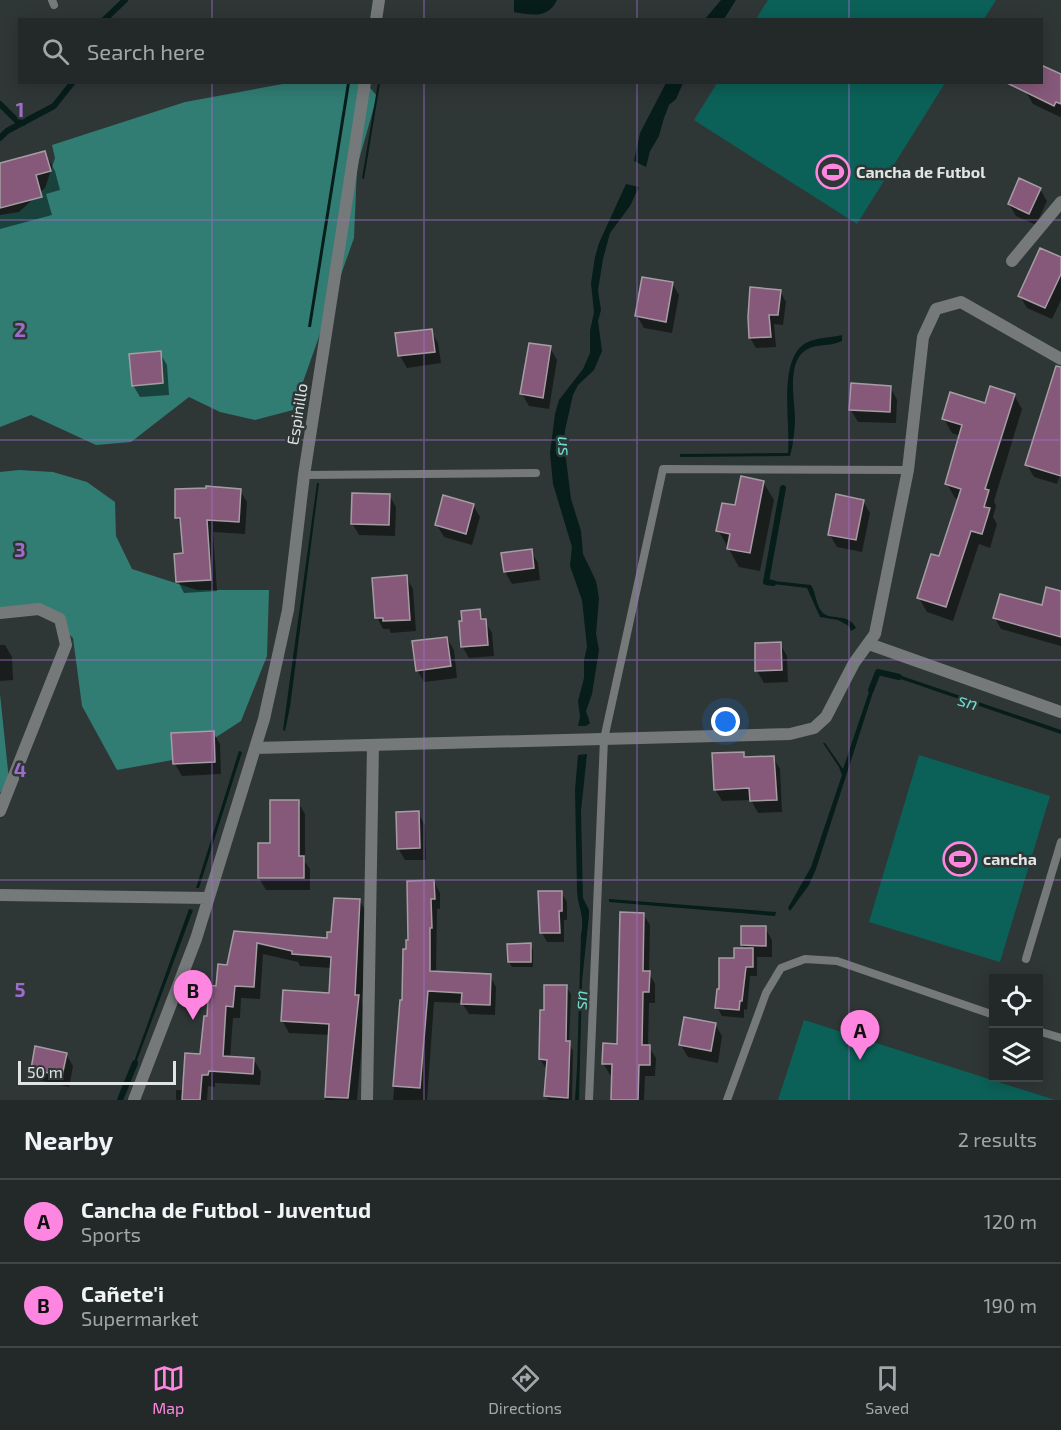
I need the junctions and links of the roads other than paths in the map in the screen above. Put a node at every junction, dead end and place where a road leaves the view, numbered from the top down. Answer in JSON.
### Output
{"nodes":[{"id":1,"x":379,"y":0,"type":"edge"},
{"id":2,"x":376,"y":18,"type":"edge"},
{"id":3,"x":364,"y":84,"type":"edge"},
{"id":4,"x":1061,"y":202,"type":"edge"},
{"id":5,"x":1012,"y":261,"type":"dead end"},
{"id":6,"x":1061,"y":359,"type":"edge"},
{"id":7,"x":908,"y":470,"type":"junction"},
{"id":8,"x":536,"y":473,"type":"dead end"},
{"id":9,"x":304,"y":475,"type":"junction"},
{"id":10,"x":0,"y":613,"type":"edge"},
{"id":11,"x":869,"y":644,"type":"junction"},
{"id":12,"x":1061,"y":712,"type":"edge"},
{"id":13,"x":600,"y":739,"type":"junction"},
{"id":14,"x":373,"y":745,"type":"junction"},
{"id":15,"x":256,"y":748,"type":"junction"},
{"id":16,"x":0,"y":811,"type":"edge"},
{"id":17,"x":1061,"y":842,"type":"edge"},
{"id":18,"x":0,"y":895,"type":"edge"},
{"id":19,"x":208,"y":898,"type":"junction"},
{"id":20,"x":1026,"y":960,"type":"dead end"},
{"id":21,"x":989,"y":1014,"type":"edge"},
{"id":22,"x":1043,"y":1032,"type":"edge"},
{"id":23,"x":1061,"y":1038,"type":"edge"},
{"id":24,"x":134,"y":1100,"type":"edge"},
{"id":25,"x":367,"y":1100,"type":"edge"},
{"id":26,"x":589,"y":1100,"type":"edge"},
{"id":27,"x":727,"y":1100,"type":"edge"}],
"edges":[{"from":1,"to":2,"type":"street"},
{"from":3,"to":9,"type":"street","name":"Espinillo"},
{"from":4,"to":5,"type":"street"},
{"from":6,"to":7,"type":"street"},
{"from":7,"to":11,"type":"street"},
{"from":7,"to":13,"type":"lane"},
{"from":8,"to":9,"type":"lane"},
{"from":9,"to":15,"type":"street","name":"Espinillo"},
{"from":10,"to":16,"type":"street"},
{"from":11,"to":12,"type":"street"},
{"from":11,"to":13,"type":"street"},
{"from":13,"to":14,"type":"street"},
{"from":13,"to":26,"type":"lane"},
{"from":14,"to":15,"type":"street"},
{"from":14,"to":25,"type":"street"},
{"from":15,"to":19,"type":"street","name":"Espinillo"},
{"from":17,"to":20,"type":"lane"},
{"from":18,"to":19,"type":"street"},
{"from":19,"to":24,"type":"street","name":"Espinillo"},
{"from":21,"to":27,"type":"lane"},
{"from":22,"to":23,"type":"lane"}]}
